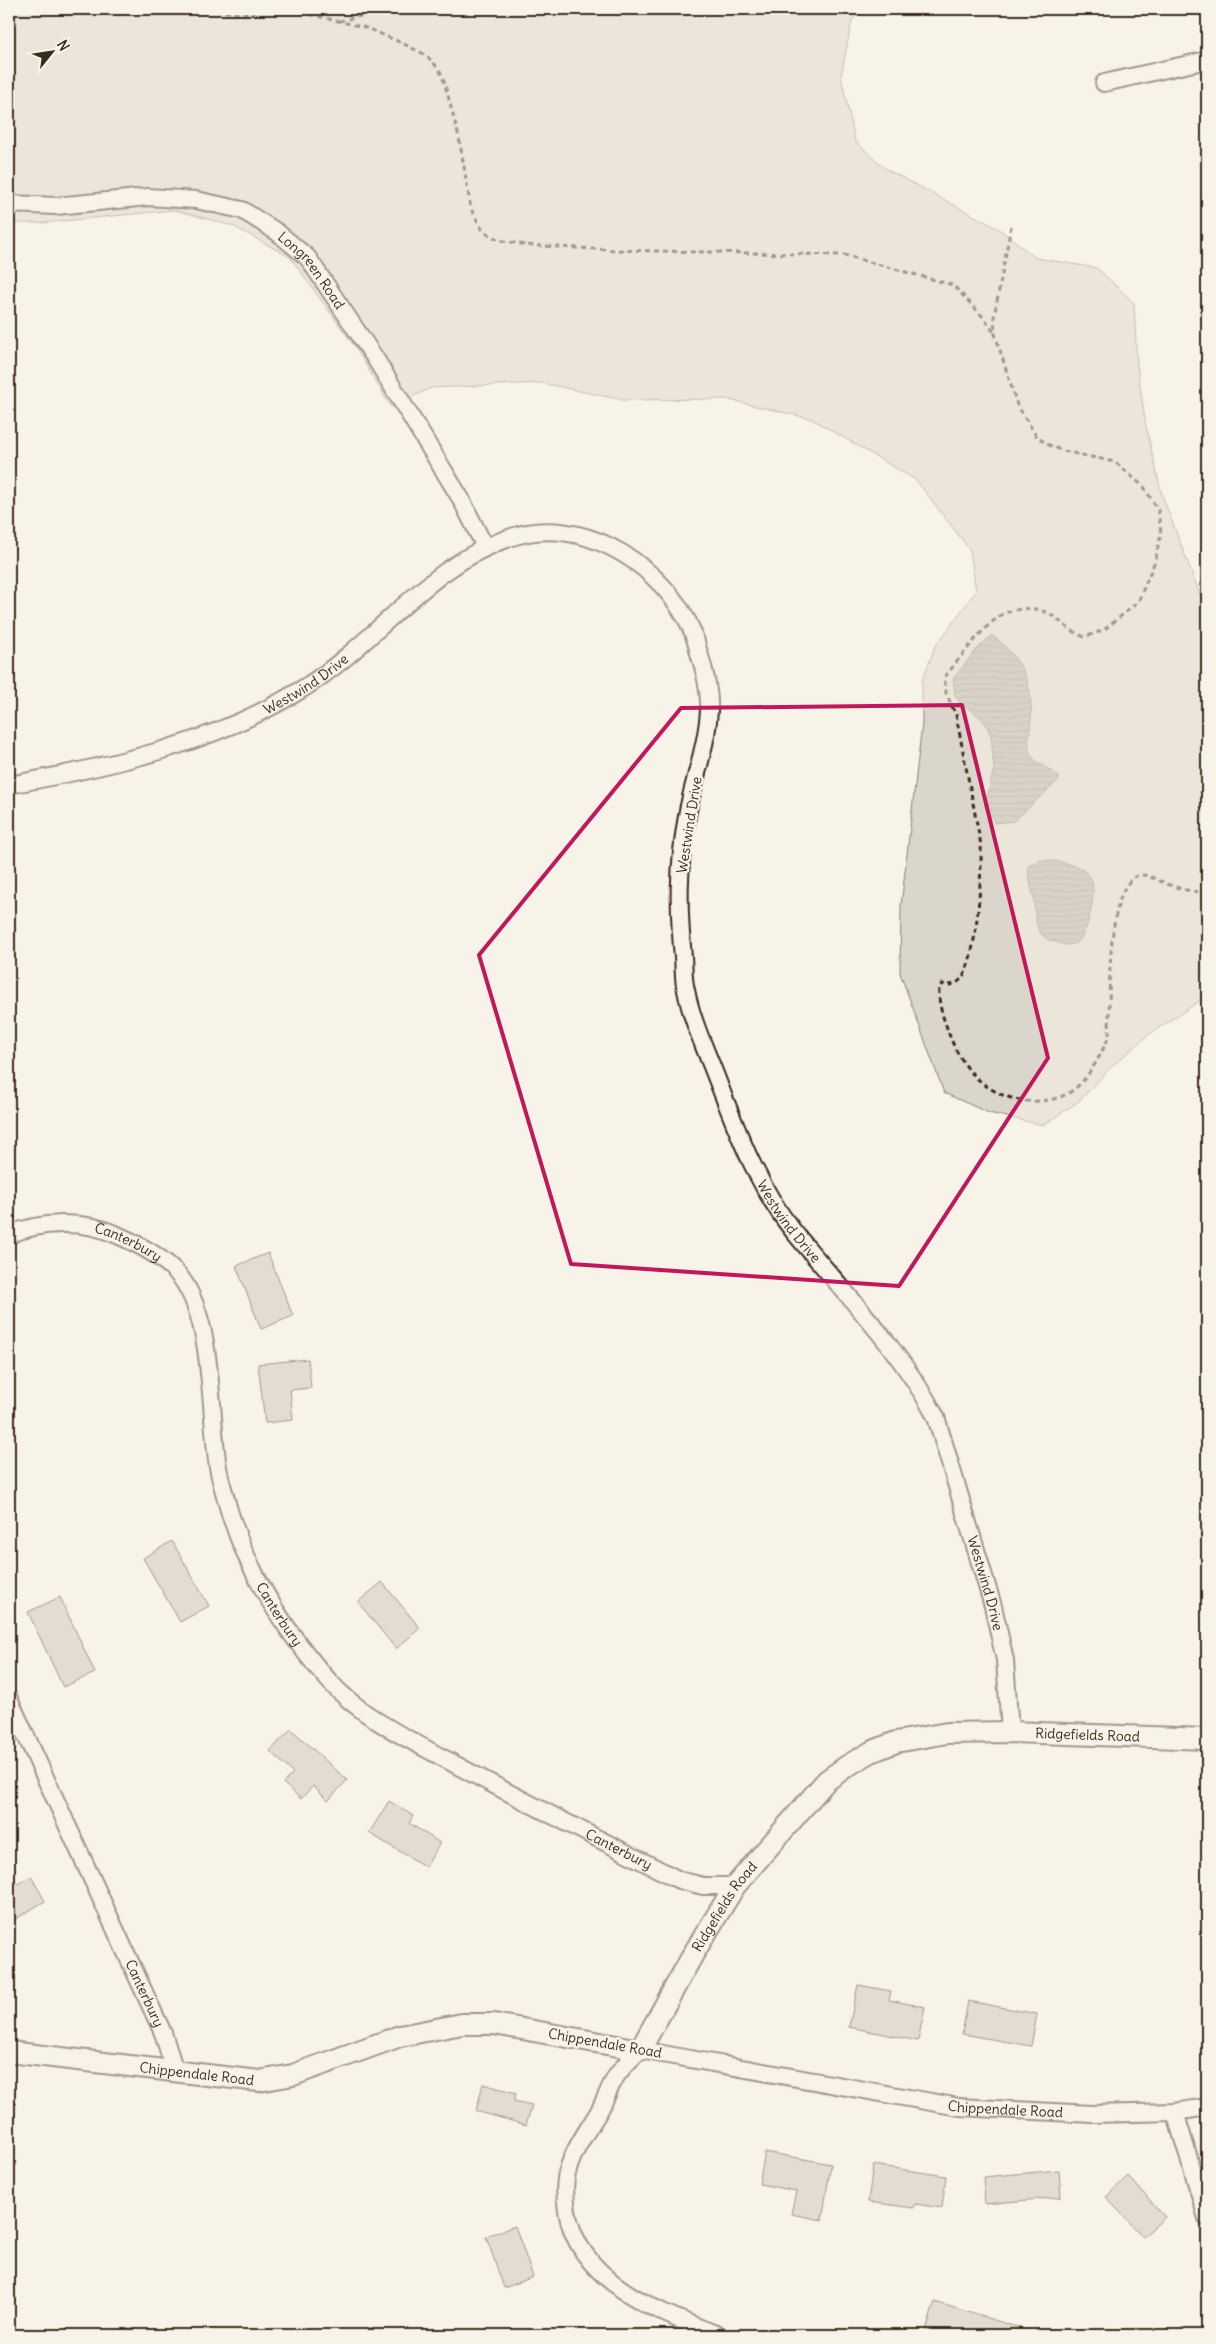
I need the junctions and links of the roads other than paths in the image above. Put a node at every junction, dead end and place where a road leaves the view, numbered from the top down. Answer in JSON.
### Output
{"nodes":[{"id":1,"x":1207,"y":60,"type":"edge"},
{"id":2,"x":1104,"y":83,"type":"dead end"},
{"id":3,"x":9,"y":204,"type":"edge"},
{"id":4,"x":485,"y":548,"type":"junction"},
{"id":5,"x":9,"y":785,"type":"edge"},
{"id":6,"x":9,"y":1235,"type":"edge"},
{"id":7,"x":9,"y":1699,"type":"edge"},
{"id":8,"x":1010,"y":1732,"type":"junction"},
{"id":9,"x":1207,"y":1739,"type":"edge"},
{"id":10,"x":736,"y":1886,"type":"junction"},
{"id":11,"x":640,"y":2050,"type":"junction"},
{"id":12,"x":9,"y":2052,"type":"edge"},
{"id":13,"x":175,"y":2071,"type":"junction"},
{"id":14,"x":1207,"y":2107,"type":"edge"},
{"id":15,"x":1176,"y":2112,"type":"junction"},
{"id":16,"x":1207,"y":2218,"type":"edge"},
{"id":17,"x":718,"y":2335,"type":"edge"}],
"edges":[{"from":1,"to":2,"type":"street"},
{"from":3,"to":4,"type":"street","name":"Longreen Road"},
{"from":4,"to":5,"type":"street","name":"Westwind Drive"},
{"from":4,"to":8,"type":"street","name":"Westwind Drive"},
{"from":6,"to":10,"type":"street","name":"Canterbury"},
{"from":7,"to":13,"type":"street","name":"Canterbury"},
{"from":8,"to":9,"type":"street","name":"Ridgefields Road"},
{"from":8,"to":10,"type":"street","name":"Ridgefields Road"},
{"from":10,"to":11,"type":"street","name":"Ridgefields Road"},
{"from":11,"to":13,"type":"street","name":"Chippendale Road"},
{"from":11,"to":15,"type":"street","name":"Chippendale Road"},
{"from":11,"to":17,"type":"street","name":"Ridgefields Road"},
{"from":12,"to":13,"type":"street","name":"Chippendale Road"},
{"from":14,"to":15,"type":"street","name":"Chippendale Road"},
{"from":15,"to":16,"type":"street"}]}
